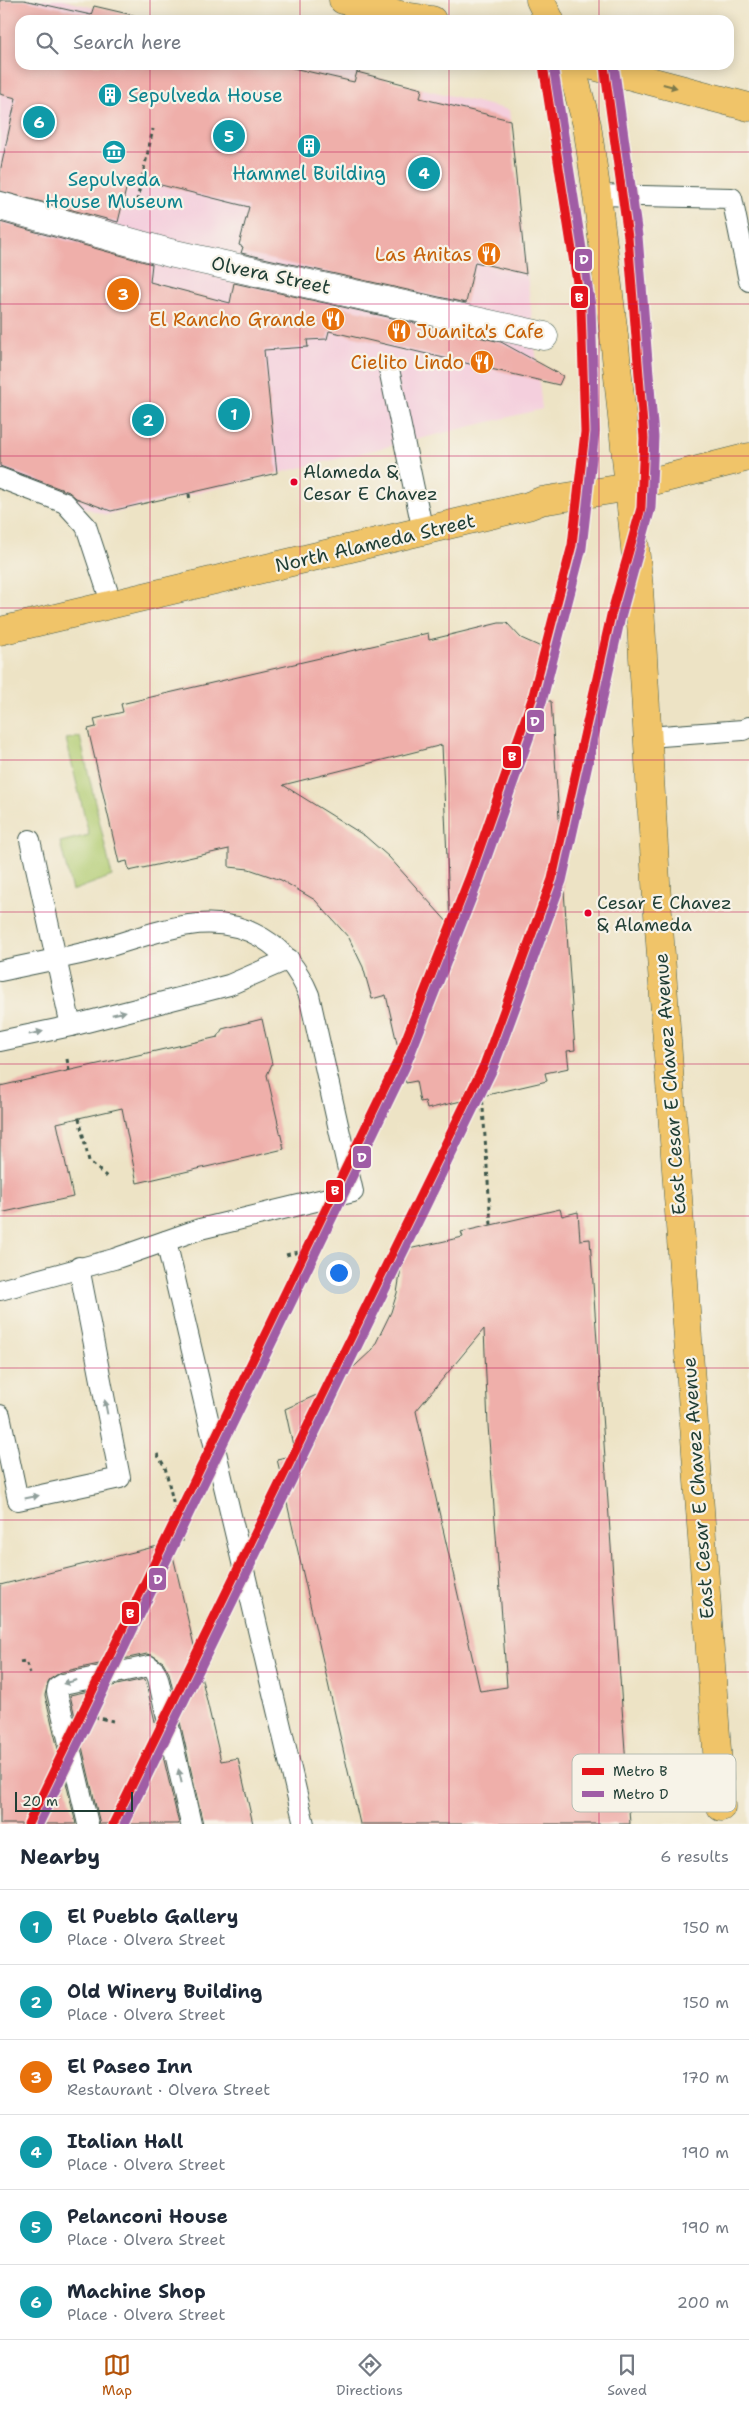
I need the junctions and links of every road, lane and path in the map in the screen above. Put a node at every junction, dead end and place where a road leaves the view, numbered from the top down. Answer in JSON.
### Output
{"nodes":[{"id":1,"x":343,"y":0,"type":"edge"},
{"id":2,"x":540,"y":0,"type":"edge"},
{"id":3,"x":400,"y":15,"type":"edge"},
{"id":4,"x":548,"y":15,"type":"edge"},
{"id":5,"x":572,"y":70,"type":"edge"},
{"id":6,"x":608,"y":70,"type":"edge"},
{"id":7,"x":749,"y":107,"type":"edge"},
{"id":8,"x":153,"y":129,"type":"dead end"},
{"id":9,"x":597,"y":195,"type":"junction"},
{"id":10,"x":0,"y":206,"type":"edge"},
{"id":11,"x":127,"y":242,"type":"junction"},
{"id":12,"x":749,"y":281,"type":"edge"},
{"id":13,"x":544,"y":336,"type":"dead end"},
{"id":14,"x":389,"y":369,"type":"dead end"},
{"id":15,"x":749,"y":457,"type":"edge"},
{"id":16,"x":0,"y":478,"type":"edge"},
{"id":17,"x":630,"y":487,"type":"junction"},
{"id":18,"x":188,"y":494,"type":"dead end"},
{"id":19,"x":190,"y":502,"type":"dead end"},
{"id":20,"x":423,"y":532,"type":"junction"},
{"id":21,"x":112,"y":605,"type":"junction"},
{"id":22,"x":0,"y":631,"type":"edge"},
{"id":23,"x":749,"y":728,"type":"edge"},
{"id":24,"x":648,"y":737,"type":"junction"},
{"id":25,"x":30,"y":840,"type":"dead end"},
{"id":26,"x":57,"y":958,"type":"junction"},
{"id":27,"x":289,"y":959,"type":"junction"},
{"id":28,"x":0,"y":971,"type":"edge"},
{"id":29,"x":71,"y":1026,"type":"junction"},
{"id":30,"x":0,"y":1041,"type":"edge"},
{"id":31,"x":482,"y":1093,"type":"dead end"},
{"id":32,"x":79,"y":1118,"type":"dead end"},
{"id":33,"x":108,"y":1177,"type":"dead end"},
{"id":34,"x":491,"y":1225,"type":"dead end"},
{"id":35,"x":166,"y":1241,"type":"junction"},
{"id":36,"x":320,"y":1247,"type":"dead end"},
{"id":37,"x":286,"y":1255,"type":"dead end"},
{"id":38,"x":79,"y":1267,"type":"junction"},
{"id":39,"x":0,"y":1290,"type":"edge"},
{"id":40,"x":0,"y":1415,"type":"edge"},
{"id":41,"x":157,"y":1454,"type":"dead end"},
{"id":42,"x":183,"y":1544,"type":"dead end"},
{"id":43,"x":717,"y":1754,"type":"edge"},
{"id":44,"x":88,"y":1824,"type":"edge"},
{"id":45,"x":191,"y":1824,"type":"edge"},
{"id":46,"x":304,"y":1824,"type":"edge"}],
"edges":[{"from":1,"to":3,"type":"main road"},
{"from":2,"to":4,"type":"main road"},
{"from":5,"to":9,"type":"main road","name":"East Cesar E Chavez Avenue"},
{"from":6,"to":7,"type":"main road","one_way":true},
{"from":8,"to":11,"type":"path"},
{"from":9,"to":12,"type":"lane"},
{"from":9,"to":17,"type":"main road","name":"East Cesar E Chavez Avenue"},
{"from":10,"to":11,"type":"street","name":"Olvera Street"},
{"from":11,"to":13,"type":"street","name":"Olvera Street"},
{"from":14,"to":20,"type":"lane"},
{"from":15,"to":17,"type":"main road","name":"North Alameda Street"},
{"from":16,"to":21,"type":"lane"},
{"from":17,"to":20,"type":"main road","name":"North Alameda Street"},
{"from":17,"to":24,"type":"main road","name":"East Cesar E Chavez Avenue"},
{"from":18,"to":19,"type":"path"},
{"from":20,"to":21,"type":"main road","name":"North Alameda Street"},
{"from":21,"to":22,"type":"main road","name":"North Alameda Street"},
{"from":23,"to":24,"type":"lane"},
{"from":24,"to":43,"type":"main road","name":"East Cesar E Chavez Avenue"},
{"from":25,"to":26,"type":"lane"},
{"from":26,"to":27,"type":"lane"},
{"from":26,"to":28,"type":"lane"},
{"from":26,"to":29,"type":"lane"},
{"from":29,"to":27,"type":"lane","one_way":true},
{"from":27,"to":35,"type":"lane"},
{"from":30,"to":29,"type":"lane","one_way":true},
{"from":31,"to":34,"type":"path"},
{"from":32,"to":33,"type":"path"},
{"from":35,"to":38,"type":"lane"},
{"from":35,"to":46,"type":"lane"},
{"from":36,"to":37,"type":"path"},
{"from":38,"to":39,"type":"lane"},
{"from":40,"to":38,"type":"lane","one_way":true},
{"from":41,"to":42,"type":"path"},
{"from":45,"to":44,"type":"lane","one_way":true}]}
